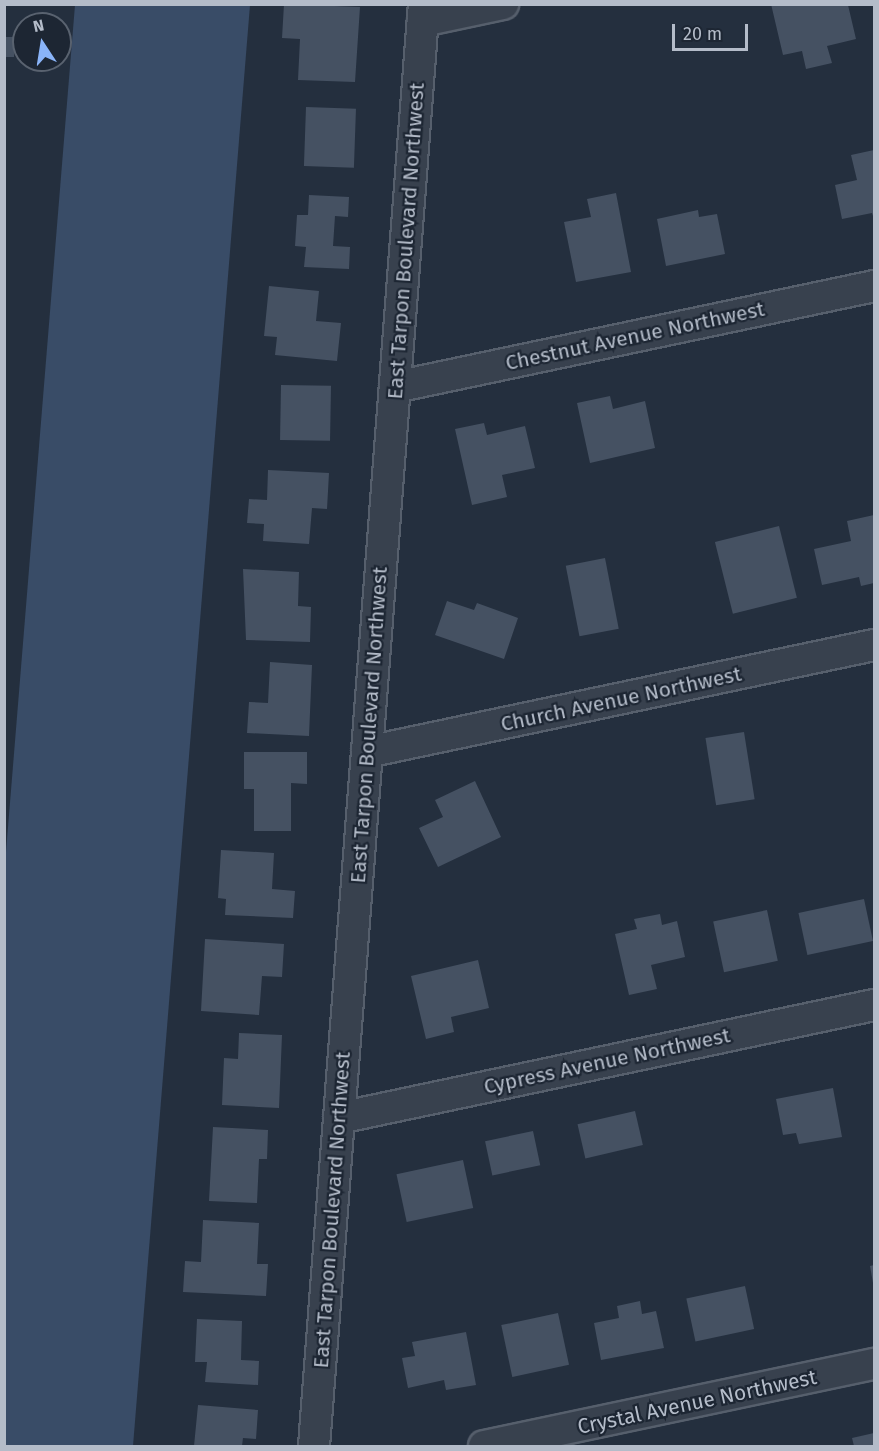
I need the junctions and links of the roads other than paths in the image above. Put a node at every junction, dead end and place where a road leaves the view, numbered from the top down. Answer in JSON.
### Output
{"nodes":[{"id":1,"x":502,"y":4,"type":"edge"},
{"id":2,"x":424,"y":13,"type":"edge"},
{"id":3,"x":874,"y":286,"type":"edge"},
{"id":4,"x":395,"y":387,"type":"junction"},
{"id":5,"x":874,"y":645,"type":"edge"},
{"id":6,"x":367,"y":752,"type":"junction"},
{"id":7,"x":874,"y":1005,"type":"edge"},
{"id":8,"x":339,"y":1118,"type":"junction"},
{"id":9,"x":874,"y":1364,"type":"edge"},
{"id":10,"x":314,"y":1446,"type":"edge"},
{"id":11,"x":484,"y":1446,"type":"edge"}],
"edges":[{"from":1,"to":2,"type":"street"},
{"from":2,"to":4,"type":"street","name":"East Tarpon Boulevard Northwest"},
{"from":3,"to":4,"type":"street","name":"Chestnut Avenue Northwest"},
{"from":4,"to":6,"type":"street","name":"East Tarpon Boulevard Northwest"},
{"from":5,"to":6,"type":"street","name":"Church Avenue Northwest"},
{"from":6,"to":8,"type":"street","name":"East Tarpon Boulevard Northwest"},
{"from":7,"to":8,"type":"street","name":"Cypress Avenue Northwest"},
{"from":8,"to":10,"type":"street","name":"East Tarpon Boulevard Northwest"},
{"from":9,"to":11,"type":"street","name":"Crystal Avenue Northwest"}]}
